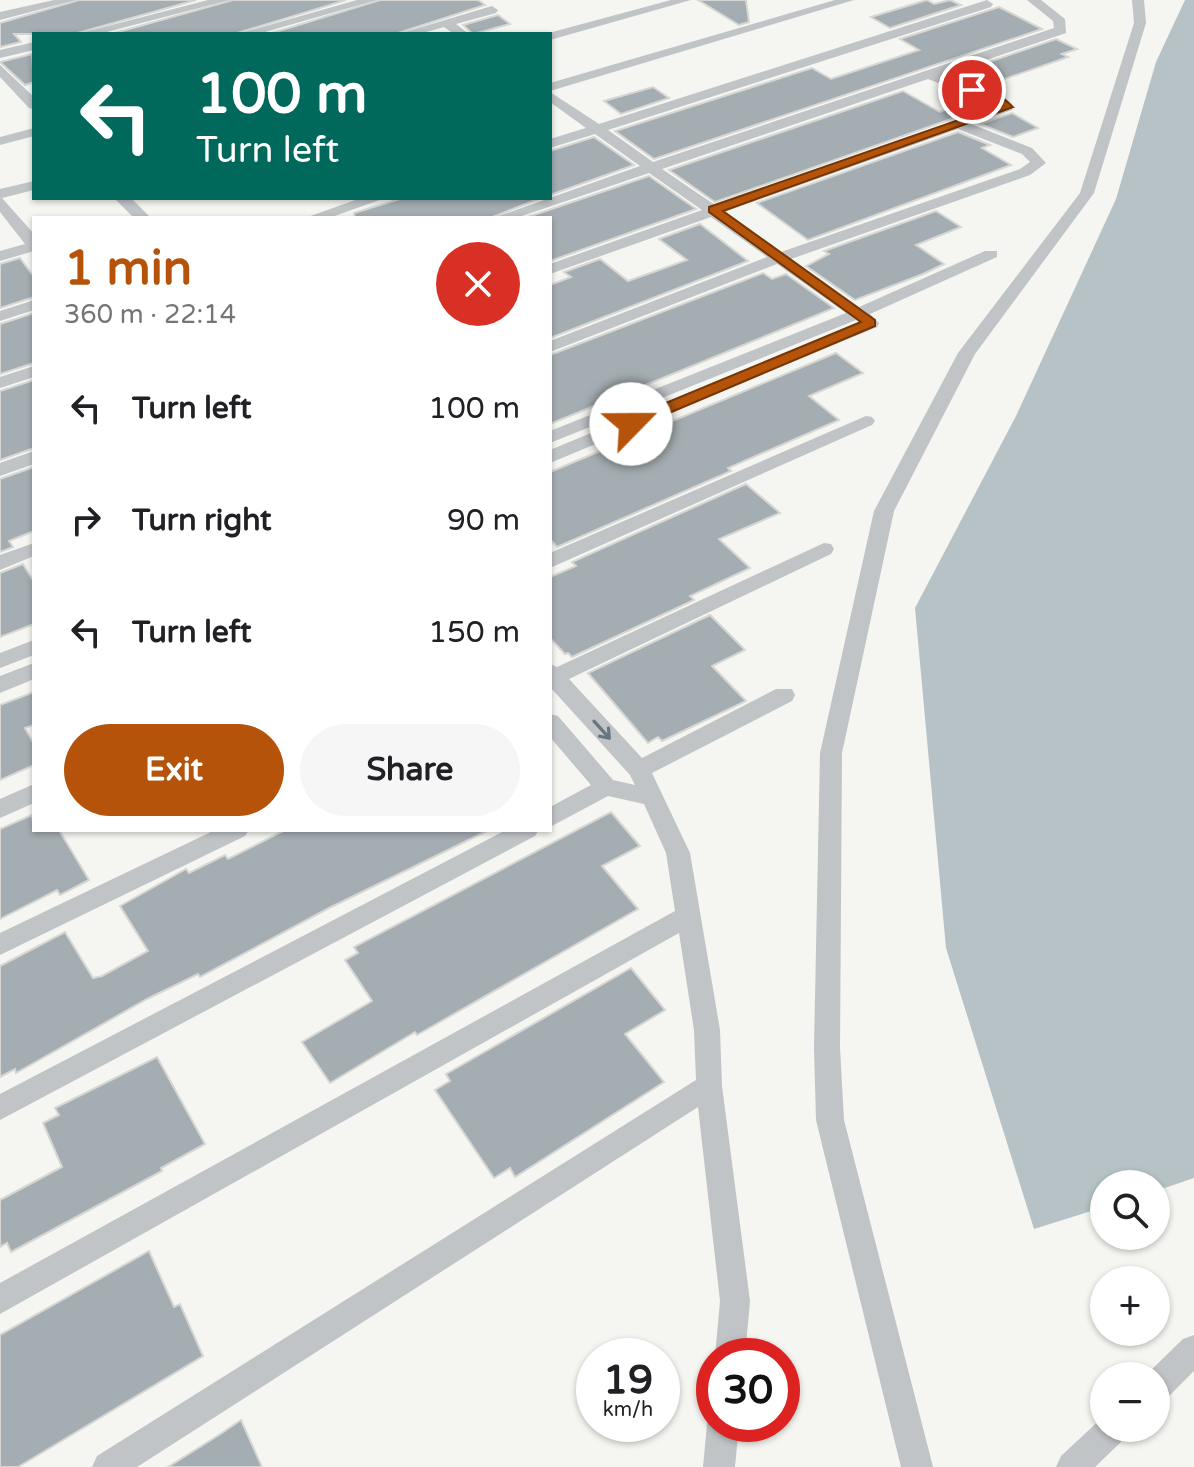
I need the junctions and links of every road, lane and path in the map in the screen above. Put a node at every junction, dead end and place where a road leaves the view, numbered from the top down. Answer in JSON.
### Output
{"nodes":[{"id":1,"x":70,"y":0,"type":"edge"},
{"id":2,"x":224,"y":0,"type":"edge"},
{"id":3,"x":371,"y":0,"type":"edge"},
{"id":4,"x":685,"y":0,"type":"edge"},
{"id":5,"x":848,"y":0,"type":"edge"},
{"id":6,"x":1033,"y":0,"type":"edge"},
{"id":7,"x":1138,"y":0,"type":"edge"},
{"id":8,"x":987,"y":4,"type":"dead end"},
{"id":9,"x":492,"y":10,"type":"dead end"},
{"id":10,"x":0,"y":16,"type":"edge"},
{"id":11,"x":446,"y":23,"type":"junction"},
{"id":12,"x":91,"y":32,"type":"edge"},
{"id":13,"x":251,"y":32,"type":"edge"},
{"id":14,"x":412,"y":32,"type":"edge"},
{"id":15,"x":460,"y":32,"type":"edge"},
{"id":16,"x":552,"y":35,"type":"edge"},
{"id":17,"x":32,"y":46,"type":"edge"},
{"id":18,"x":0,"y":54,"type":"edge"},
{"id":19,"x":0,"y":69,"type":"edge"},
{"id":20,"x":930,"y":75,"type":"junction"},
{"id":21,"x":552,"y":86,"type":"edge"},
{"id":22,"x":28,"y":91,"type":"edge"},
{"id":23,"x":552,"y":97,"type":"edge"},
{"id":24,"x":0,"y":99,"type":"edge"},
{"id":25,"x":960,"y":125,"type":"junction"},
{"id":26,"x":597,"y":129,"type":"junction"},
{"id":27,"x":32,"y":133,"type":"edge"},
{"id":28,"x":0,"y":141,"type":"edge"},
{"id":29,"x":552,"y":143,"type":"edge"},
{"id":30,"x":651,"y":166,"type":"junction"},
{"id":31,"x":32,"y":186,"type":"edge"},
{"id":32,"x":0,"y":194,"type":"edge"},
{"id":33,"x":124,"y":200,"type":"edge"},
{"id":34,"x":0,"y":202,"type":"edge"},
{"id":35,"x":349,"y":202,"type":"edge"},
{"id":36,"x":713,"y":210,"type":"junction"},
{"id":37,"x":141,"y":216,"type":"edge"},
{"id":38,"x":318,"y":216,"type":"edge"},
{"id":39,"x":507,"y":216,"type":"edge"},
{"id":40,"x":32,"y":242,"type":"edge"},
{"id":41,"x":32,"y":246,"type":"edge"},
{"id":42,"x":991,"y":254,"type":"dead end"},
{"id":43,"x":0,"y":256,"type":"edge"},
{"id":44,"x":778,"y":258,"type":"junction"},
{"id":45,"x":552,"y":268,"type":"edge"},
{"id":46,"x":32,"y":306,"type":"edge"},
{"id":47,"x":857,"y":314,"type":"junction"},
{"id":48,"x":0,"y":316,"type":"edge"},
{"id":49,"x":552,"y":346,"type":"edge"},
{"id":50,"x":32,"y":372,"type":"edge"},
{"id":51,"x":0,"y":383,"type":"edge"},
{"id":52,"x":866,"y":421,"type":"dead end"},
{"id":53,"x":552,"y":436,"type":"edge"},
{"id":54,"x":552,"y":456,"type":"edge"},
{"id":55,"x":32,"y":458,"type":"edge"},
{"id":56,"x":0,"y":470,"type":"edge"},
{"id":57,"x":824,"y":549,"type":"dead end"},
{"id":58,"x":32,"y":550,"type":"edge"},
{"id":59,"x":552,"y":560,"type":"edge"},
{"id":60,"x":0,"y":563,"type":"edge"},
{"id":61,"x":32,"y":648,"type":"edge"},
{"id":62,"x":0,"y":661,"type":"edge"},
{"id":63,"x":32,"y":672,"type":"edge"},
{"id":64,"x":552,"y":676,"type":"edge"},
{"id":65,"x":0,"y":685,"type":"edge"},
{"id":66,"x":784,"y":695,"type":"dead end"},
{"id":67,"x":552,"y":724,"type":"edge"},
{"id":68,"x":639,"y":770,"type":"junction"},
{"id":69,"x":606,"y":787,"type":"junction"},
{"id":70,"x":32,"y":794,"type":"edge"},
{"id":71,"x":650,"y":797,"type":"junction"},
{"id":72,"x":0,"y":809,"type":"edge"},
{"id":73,"x":552,"y":817,"type":"edge"},
{"id":74,"x":233,"y":832,"type":"edge"},
{"id":75,"x":523,"y":832,"type":"edge"},
{"id":76,"x":687,"y":916,"type":"junction"},
{"id":77,"x":0,"y":945,"type":"edge"},
{"id":78,"x":709,"y":1086,"type":"junction"},
{"id":79,"x":0,"y":1108,"type":"edge"},
{"id":80,"x":0,"y":1299,"type":"edge"},
{"id":81,"x":732,"y":1338,"type":"edge"},
{"id":82,"x":1194,"y":1350,"type":"edge"},
{"id":83,"x":1170,"y":1373,"type":"edge"},
{"id":84,"x":721,"y":1442,"type":"edge"},
{"id":85,"x":1098,"y":1442,"type":"edge"},
{"id":86,"x":108,"y":1467,"type":"edge"},
{"id":87,"x":719,"y":1467,"type":"edge"},
{"id":88,"x":917,"y":1467,"type":"edge"},
{"id":89,"x":1072,"y":1467,"type":"edge"}],
"edges":[{"from":1,"to":10,"type":"street"},
{"from":2,"to":12,"type":"street"},
{"from":3,"to":13,"type":"street"},
{"from":4,"to":16,"type":"street"},
{"from":5,"to":21,"type":"street"},
{"from":6,"to":20,"type":"street"},
{"from":7,"to":88,"type":"street"},
{"from":8,"to":26,"type":"street"},
{"from":9,"to":11,"type":"street"},
{"from":11,"to":14,"type":"street"},
{"from":11,"to":15,"type":"street"},
{"from":17,"to":18,"type":"street"},
{"from":19,"to":22,"type":"street"},
{"from":20,"to":25,"type":"street"},
{"from":20,"to":30,"type":"street"},
{"from":22,"to":24,"type":"street"},
{"from":23,"to":26,"type":"street"},
{"from":25,"to":36,"type":"street"},
{"from":25,"to":44,"type":"street"},
{"from":26,"to":29,"type":"street"},
{"from":26,"to":30,"type":"street"},
{"from":27,"to":28,"type":"street"},
{"from":30,"to":36,"type":"street"},
{"from":30,"to":39,"type":"street"},
{"from":31,"to":32,"type":"street"},
{"from":33,"to":37,"type":"street"},
{"from":34,"to":40,"type":"street"},
{"from":35,"to":38,"type":"street"},
{"from":36,"to":44,"type":"street"},
{"from":36,"to":45,"type":"street"},
{"from":41,"to":43,"type":"street"},
{"from":42,"to":47,"type":"street"},
{"from":44,"to":47,"type":"street"},
{"from":44,"to":49,"type":"street"},
{"from":46,"to":48,"type":"street"},
{"from":47,"to":53,"type":"street"},
{"from":47,"to":54,"type":"street"},
{"from":50,"to":51,"type":"street"},
{"from":52,"to":59,"type":"street"},
{"from":55,"to":56,"type":"street"},
{"from":57,"to":64,"type":"street"},
{"from":58,"to":60,"type":"street"},
{"from":61,"to":62,"type":"street"},
{"from":63,"to":65,"type":"street"},
{"from":64,"to":68,"type":"street","one_way":true},
{"from":66,"to":68,"type":"street"},
{"from":67,"to":69,"type":"street"},
{"from":68,"to":71,"type":"street"},
{"from":69,"to":71,"type":"street"},
{"from":69,"to":73,"type":"street"},
{"from":70,"to":72,"type":"street"},
{"from":71,"to":76,"type":"street"},
{"from":74,"to":77,"type":"street"},
{"from":75,"to":79,"type":"street"},
{"from":76,"to":78,"type":"street"},
{"from":76,"to":80,"type":"street"},
{"from":78,"to":81,"type":"street"},
{"from":78,"to":86,"type":"street"},
{"from":82,"to":83,"type":"street"},
{"from":84,"to":87,"type":"street"},
{"from":85,"to":89,"type":"street"}]}
